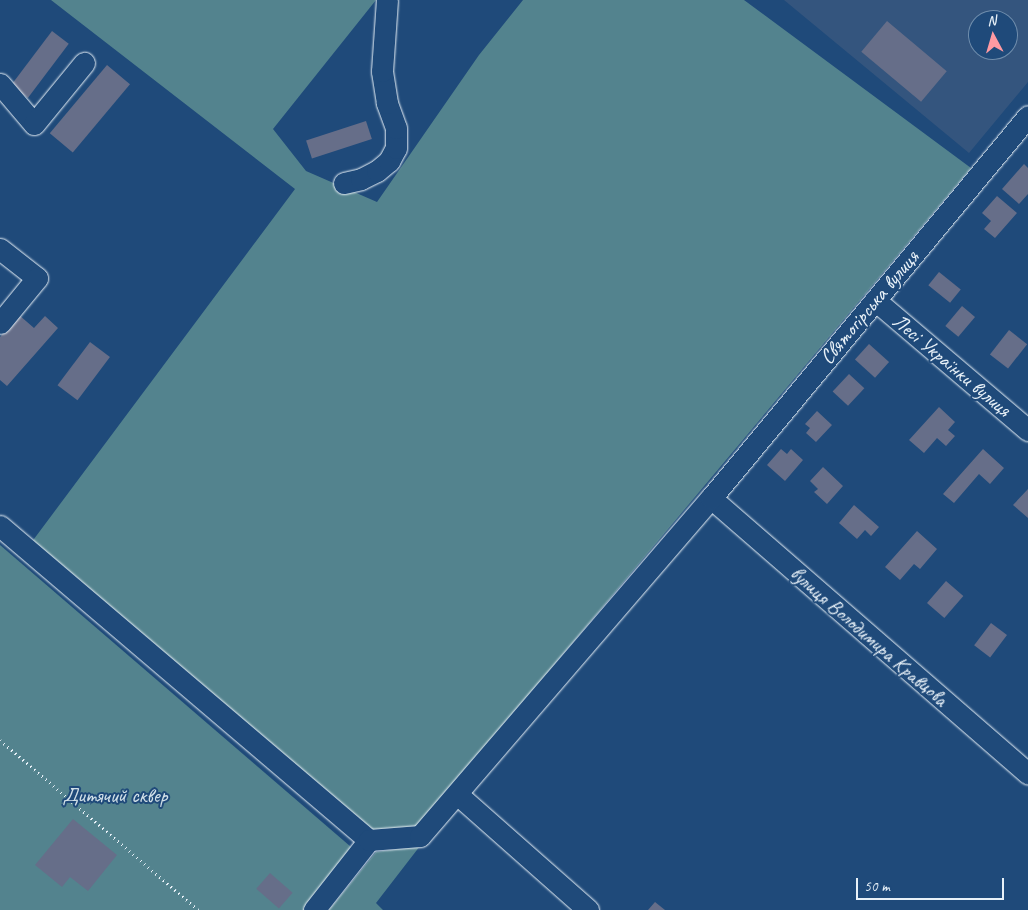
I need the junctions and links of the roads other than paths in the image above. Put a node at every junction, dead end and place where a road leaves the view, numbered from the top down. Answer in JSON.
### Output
{"nodes":[{"id":1,"x":387,"y":0,"type":"edge"},
{"id":2,"x":84,"y":63,"type":"dead end"},
{"id":3,"x":0,"y":84,"type":"edge"},
{"id":4,"x":1028,"y":116,"type":"edge"},
{"id":5,"x":344,"y":183,"type":"dead end"},
{"id":6,"x":0,"y":249,"type":"edge"},
{"id":7,"x":875,"y":300,"type":"junction"},
{"id":8,"x":0,"y":323,"type":"edge"},
{"id":9,"x":1028,"y":430,"type":"edge"},
{"id":10,"x":711,"y":498,"type":"junction"},
{"id":11,"x":0,"y":526,"type":"edge"},
{"id":12,"x":1028,"y":774,"type":"edge"},
{"id":13,"x":456,"y":794,"type":"junction"},
{"id":14,"x":369,"y":840,"type":"junction"},
{"id":15,"x":314,"y":910,"type":"edge"},
{"id":16,"x":588,"y":910,"type":"edge"}],
"edges":[{"from":1,"to":5,"type":"street"},
{"from":2,"to":3,"type":"street"},
{"from":4,"to":7,"type":"street","name":"Святогірська вулиця"},
{"from":6,"to":8,"type":"street"},
{"from":7,"to":9,"type":"street","name":"Лесі Українки вулиця"},
{"from":7,"to":10,"type":"street","name":"Святогірська вулиця"},
{"from":10,"to":12,"type":"street","name":"вулиця Володимира Кравцова"},
{"from":10,"to":13,"type":"street","name":"Святогірська вулиця"},
{"from":11,"to":14,"type":"street"},
{"from":13,"to":14,"type":"street","name":"Святогірська вулиця"},
{"from":13,"to":16,"type":"street"},
{"from":14,"to":15,"type":"street"}]}
